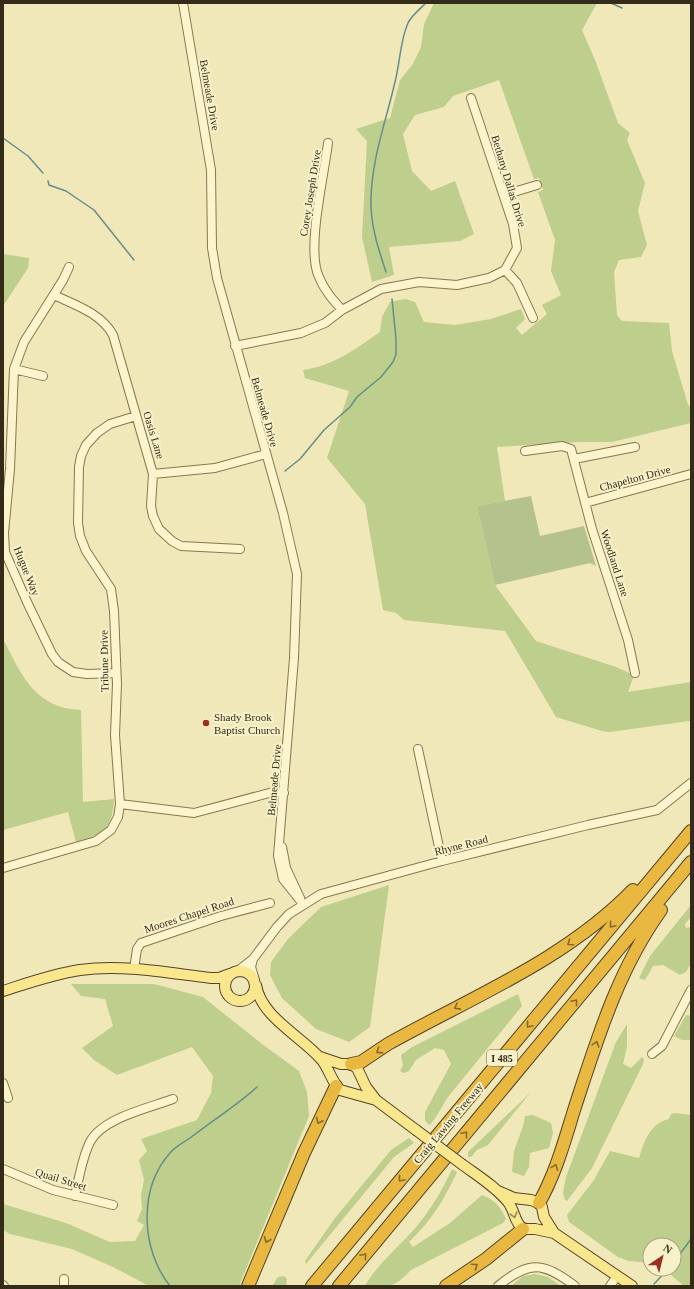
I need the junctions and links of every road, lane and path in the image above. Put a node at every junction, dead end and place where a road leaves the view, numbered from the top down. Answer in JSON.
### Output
{"nodes":[{"id":1,"x":183,"y":3,"type":"edge"},
{"id":2,"x":471,"y":98,"type":"dead end"},
{"id":3,"x":328,"y":143,"type":"dead end"},
{"id":4,"x":537,"y":185,"type":"dead end"},
{"id":5,"x":504,"y":195,"type":"junction"},
{"id":6,"x":69,"y":267,"type":"dead end"},
{"id":7,"x":505,"y":270,"type":"junction"},
{"id":8,"x":54,"y":295,"type":"junction"},
{"id":9,"x":342,"y":310,"type":"junction"},
{"id":10,"x":533,"y":318,"type":"dead end"},
{"id":11,"x":235,"y":346,"type":"junction"},
{"id":12,"x":14,"y":369,"type":"junction"},
{"id":13,"x":43,"y":376,"type":"dead end"},
{"id":14,"x":136,"y":416,"type":"junction"},
{"id":15,"x":635,"y":447,"type":"dead end"},
{"id":16,"x":525,"y":451,"type":"dead end"},
{"id":17,"x":266,"y":454,"type":"junction"},
{"id":18,"x":574,"y":459,"type":"junction"},
{"id":19,"x":154,"y":474,"type":"junction"},
{"id":20,"x":691,"y":474,"type":"edge"},
{"id":21,"x":585,"y":503,"type":"junction"},
{"id":22,"x":240,"y":549,"type":"dead end"},
{"id":23,"x":635,"y":673,"type":"dead end"},
{"id":24,"x":115,"y":674,"type":"junction"},
{"id":25,"x":418,"y":749,"type":"dead end"},
{"id":26,"x":691,"y":783,"type":"edge"},
{"id":27,"x":284,"y":793,"type":"junction"},
{"id":28,"x":120,"y":804,"type":"junction"},
{"id":29,"x":691,"y":831,"type":"edge"},
{"id":30,"x":442,"y":861,"type":"junction"},
{"id":31,"x":691,"y":862,"type":"edge"},
{"id":32,"x":3,"y":868,"type":"edge"},
{"id":33,"x":691,"y":868,"type":"edge"},
{"id":34,"x":270,"y":903,"type":"dead end"},
{"id":35,"x":303,"y":904,"type":"junction"},
{"id":36,"x":253,"y":959,"type":"junction"},
{"id":37,"x":134,"y":969,"type":"junction"},
{"id":38,"x":234,"y":972,"type":"junction"},
{"id":39,"x":211,"y":978,"type":"junction"},
{"id":40,"x":255,"y":983,"type":"junction"},
{"id":41,"x":4,"y":989,"type":"edge"},
{"id":42,"x":691,"y":990,"type":"edge"},
{"id":43,"x":226,"y":993,"type":"junction"},
{"id":44,"x":244,"y":1001,"type":"junction"},
{"id":45,"x":266,"y":1008,"type":"junction"},
{"id":46,"x":652,"y":1054,"type":"dead end"},
{"id":47,"x":320,"y":1057,"type":"junction"},
{"id":48,"x":346,"y":1064,"type":"junction"},
{"id":49,"x":334,"y":1082,"type":"junction"},
{"id":50,"x":3,"y":1083,"type":"edge"},
{"id":51,"x":8,"y":1098,"type":"dead end"},
{"id":52,"x":173,"y":1099,"type":"dead end"},
{"id":53,"x":376,"y":1100,"type":"junction"},
{"id":54,"x":3,"y":1169,"type":"edge"},
{"id":55,"x":498,"y":1192,"type":"junction"},
{"id":56,"x":75,"y":1196,"type":"junction"},
{"id":57,"x":539,"y":1203,"type":"junction"},
{"id":58,"x":113,"y":1205,"type":"dead end"},
{"id":59,"x":544,"y":1217,"type":"junction"},
{"id":60,"x":523,"y":1229,"type":"junction"},
{"id":61,"x":535,"y":1229,"type":"junction"},
{"id":62,"x":554,"y":1233,"type":"junction"},
{"id":63,"x":617,"y":1276,"type":"junction"},
{"id":64,"x":248,"y":1286,"type":"edge"},
{"id":65,"x":312,"y":1286,"type":"edge"},
{"id":66,"x":339,"y":1286,"type":"edge"},
{"id":67,"x":446,"y":1286,"type":"edge"},
{"id":68,"x":498,"y":1286,"type":"edge"},
{"id":69,"x":575,"y":1286,"type":"edge"},
{"id":70,"x":610,"y":1286,"type":"edge"},
{"id":71,"x":632,"y":1286,"type":"edge"}],
"edges":[{"from":1,"to":11,"type":"street","name":"Belmeade Drive"},
{"from":2,"to":5,"type":"street","name":"Bethany Dallas Drive"},
{"from":3,"to":9,"type":"street","name":"Corey Joseph Drive"},
{"from":4,"to":5,"type":"street"},
{"from":5,"to":7,"type":"street","name":"Bethany Dallas Drive"},
{"from":6,"to":8,"type":"street","name":"Hugue Way"},
{"from":7,"to":9,"type":"street"},
{"from":7,"to":10,"type":"street"},
{"from":8,"to":12,"type":"street","name":"Hugue Way"},
{"from":8,"to":14,"type":"street","name":"Oasis Lane"},
{"from":9,"to":11,"type":"street"},
{"from":11,"to":17,"type":"street","name":"Belmeade Drive"},
{"from":12,"to":13,"type":"street"},
{"from":12,"to":24,"type":"street","name":"Hugue Way"},
{"from":14,"to":19,"type":"street","name":"Oasis Lane"},
{"from":14,"to":24,"type":"street","name":"Tribune Drive"},
{"from":15,"to":18,"type":"street"},
{"from":16,"to":18,"type":"street"},
{"from":17,"to":19,"type":"street"},
{"from":17,"to":27,"type":"street","name":"Belmeade Drive"},
{"from":18,"to":21,"type":"street","name":"Woodland Lane"},
{"from":19,"to":22,"type":"street","name":"Oasis Lane"},
{"from":20,"to":21,"type":"street","name":"Chapelton Drive"},
{"from":21,"to":23,"type":"street","name":"Woodland Lane"},
{"from":24,"to":28,"type":"street","name":"Tribune Drive"},
{"from":25,"to":30,"type":"street"},
{"from":26,"to":30,"type":"street","name":"Rhyne Road"},
{"from":27,"to":28,"type":"street"},
{"from":27,"to":35,"type":"street","name":"Belmeade Drive"},
{"from":28,"to":32,"type":"street","name":"Tribune Drive"},
{"from":29,"to":48,"type":"highway","one_way":true},
{"from":29,"to":65,"type":"highway","name":"Craig Lawing Freeway","number":"I 485","one_way":true},
{"from":30,"to":35,"type":"street","name":"Rhyne Road"},
{"from":66,"to":31,"type":"highway","name":"Craig Lawing Freeway","number":"I 485","one_way":true},
{"from":57,"to":33,"type":"highway","one_way":true},
{"from":34,"to":37,"type":"street","name":"Moores Chapel Road"},
{"from":35,"to":36,"type":"street","name":"Rhyne Road"},
{"from":36,"to":38,"type":"street","name":"Rhyne Road"},
{"from":36,"to":40,"type":"street"},
{"from":37,"to":39,"type":"main road"},
{"from":37,"to":41,"type":"main road"},
{"from":38,"to":39,"type":"main road"},
{"from":38,"to":40,"type":"main road"},
{"from":38,"to":43,"type":"main road"},
{"from":39,"to":43,"type":"main road"},
{"from":40,"to":44,"type":"main road"},
{"from":40,"to":45,"type":"main road"},
{"from":42,"to":46,"type":"street"},
{"from":43,"to":44,"type":"main road"},
{"from":44,"to":45,"type":"main road"},
{"from":45,"to":47,"type":"main road"},
{"from":47,"to":48,"type":"main road"},
{"from":47,"to":49,"type":"main road"},
{"from":48,"to":49,"type":"main road"},
{"from":48,"to":53,"type":"main road"},
{"from":49,"to":53,"type":"main road"},
{"from":49,"to":64,"type":"highway","one_way":true},
{"from":50,"to":51,"type":"street"},
{"from":52,"to":56,"type":"street"},
{"from":53,"to":55,"type":"main road","bridge":true},
{"from":54,"to":56,"type":"street","name":"Quail Street"},
{"from":55,"to":57,"type":"main road"},
{"from":55,"to":60,"type":"main road","one_way":true},
{"from":56,"to":58,"type":"street","name":"Quail Street"},
{"from":57,"to":59,"type":"main road"},
{"from":59,"to":61,"type":"main road"},
{"from":59,"to":62,"type":"main road"},
{"from":60,"to":61,"type":"main road"},
{"from":67,"to":60,"type":"highway","one_way":true},
{"from":61,"to":62,"type":"main road"},
{"from":62,"to":63,"type":"main road"},
{"from":63,"to":70,"type":"street"},
{"from":63,"to":71,"type":"main road"},
{"from":68,"to":69,"type":"street"}]}
